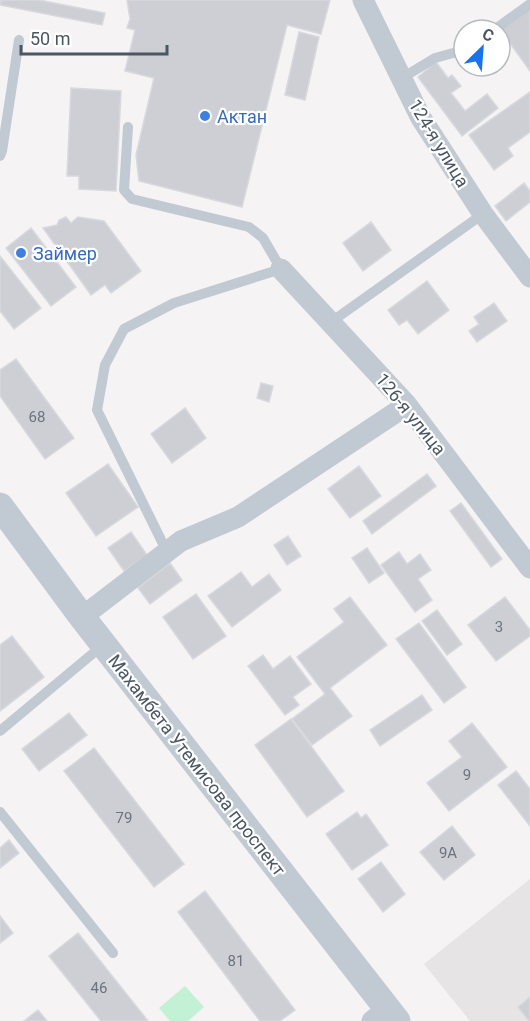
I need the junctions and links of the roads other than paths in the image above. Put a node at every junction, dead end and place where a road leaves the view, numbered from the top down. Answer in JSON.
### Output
{"nodes":[{"id":1,"x":363,"y":0,"type":"edge"},
{"id":2,"x":530,"y":4,"type":"edge"},
{"id":3,"x":511,"y":18,"type":"edge"},
{"id":4,"x":19,"y":40,"type":"dead end"},
{"id":5,"x":452,"y":53,"type":"edge"},
{"id":6,"x":402,"y":78,"type":"junction"},
{"id":7,"x":128,"y":127,"type":"dead end"},
{"id":8,"x":0,"y":156,"type":"edge"},
{"id":9,"x":483,"y":214,"type":"junction"},
{"id":10,"x":281,"y":269,"type":"junction"},
{"id":11,"x":530,"y":277,"type":"edge"},
{"id":12,"x":331,"y":322,"type":"junction"},
{"id":13,"x":407,"y":405,"type":"junction"},
{"id":14,"x":0,"y":506,"type":"edge"},
{"id":15,"x":167,"y":552,"type":"junction"},
{"id":16,"x":530,"y":568,"type":"edge"},
{"id":17,"x":82,"y":617,"type":"junction"},
{"id":18,"x":103,"y":645,"type":"junction"},
{"id":19,"x":0,"y":731,"type":"edge"},
{"id":20,"x":0,"y":812,"type":"edge"},
{"id":21,"x":113,"y":953,"type":"dead end"},
{"id":22,"x":385,"y":1017,"type":"edge"}],
"edges":[{"from":1,"to":6,"type":"street","name":"124-я улица"},
{"from":2,"to":3,"type":"lane"},
{"from":4,"to":8,"type":"lane"},
{"from":5,"to":6,"type":"lane"},
{"from":6,"to":9,"type":"street","name":"124-я улица"},
{"from":7,"to":10,"type":"lane"},
{"from":9,"to":11,"type":"street","name":"124-я улица"},
{"from":9,"to":12,"type":"lane"},
{"from":10,"to":12,"type":"street","name":"126-я улица"},
{"from":10,"to":15,"type":"lane"},
{"from":12,"to":13,"type":"street","name":"126-я улица"},
{"from":13,"to":15,"type":"street"},
{"from":13,"to":16,"type":"street","name":"126-я улица"},
{"from":14,"to":17,"type":"street","name":"Махамбета Утемисова проспект"},
{"from":15,"to":17,"type":"street"},
{"from":17,"to":18,"type":"street","name":"Махамбета Утемисова проспект"},
{"from":18,"to":19,"type":"lane"},
{"from":18,"to":22,"type":"street","name":"Махамбета Утемисова проспект"},
{"from":20,"to":21,"type":"lane"}]}
